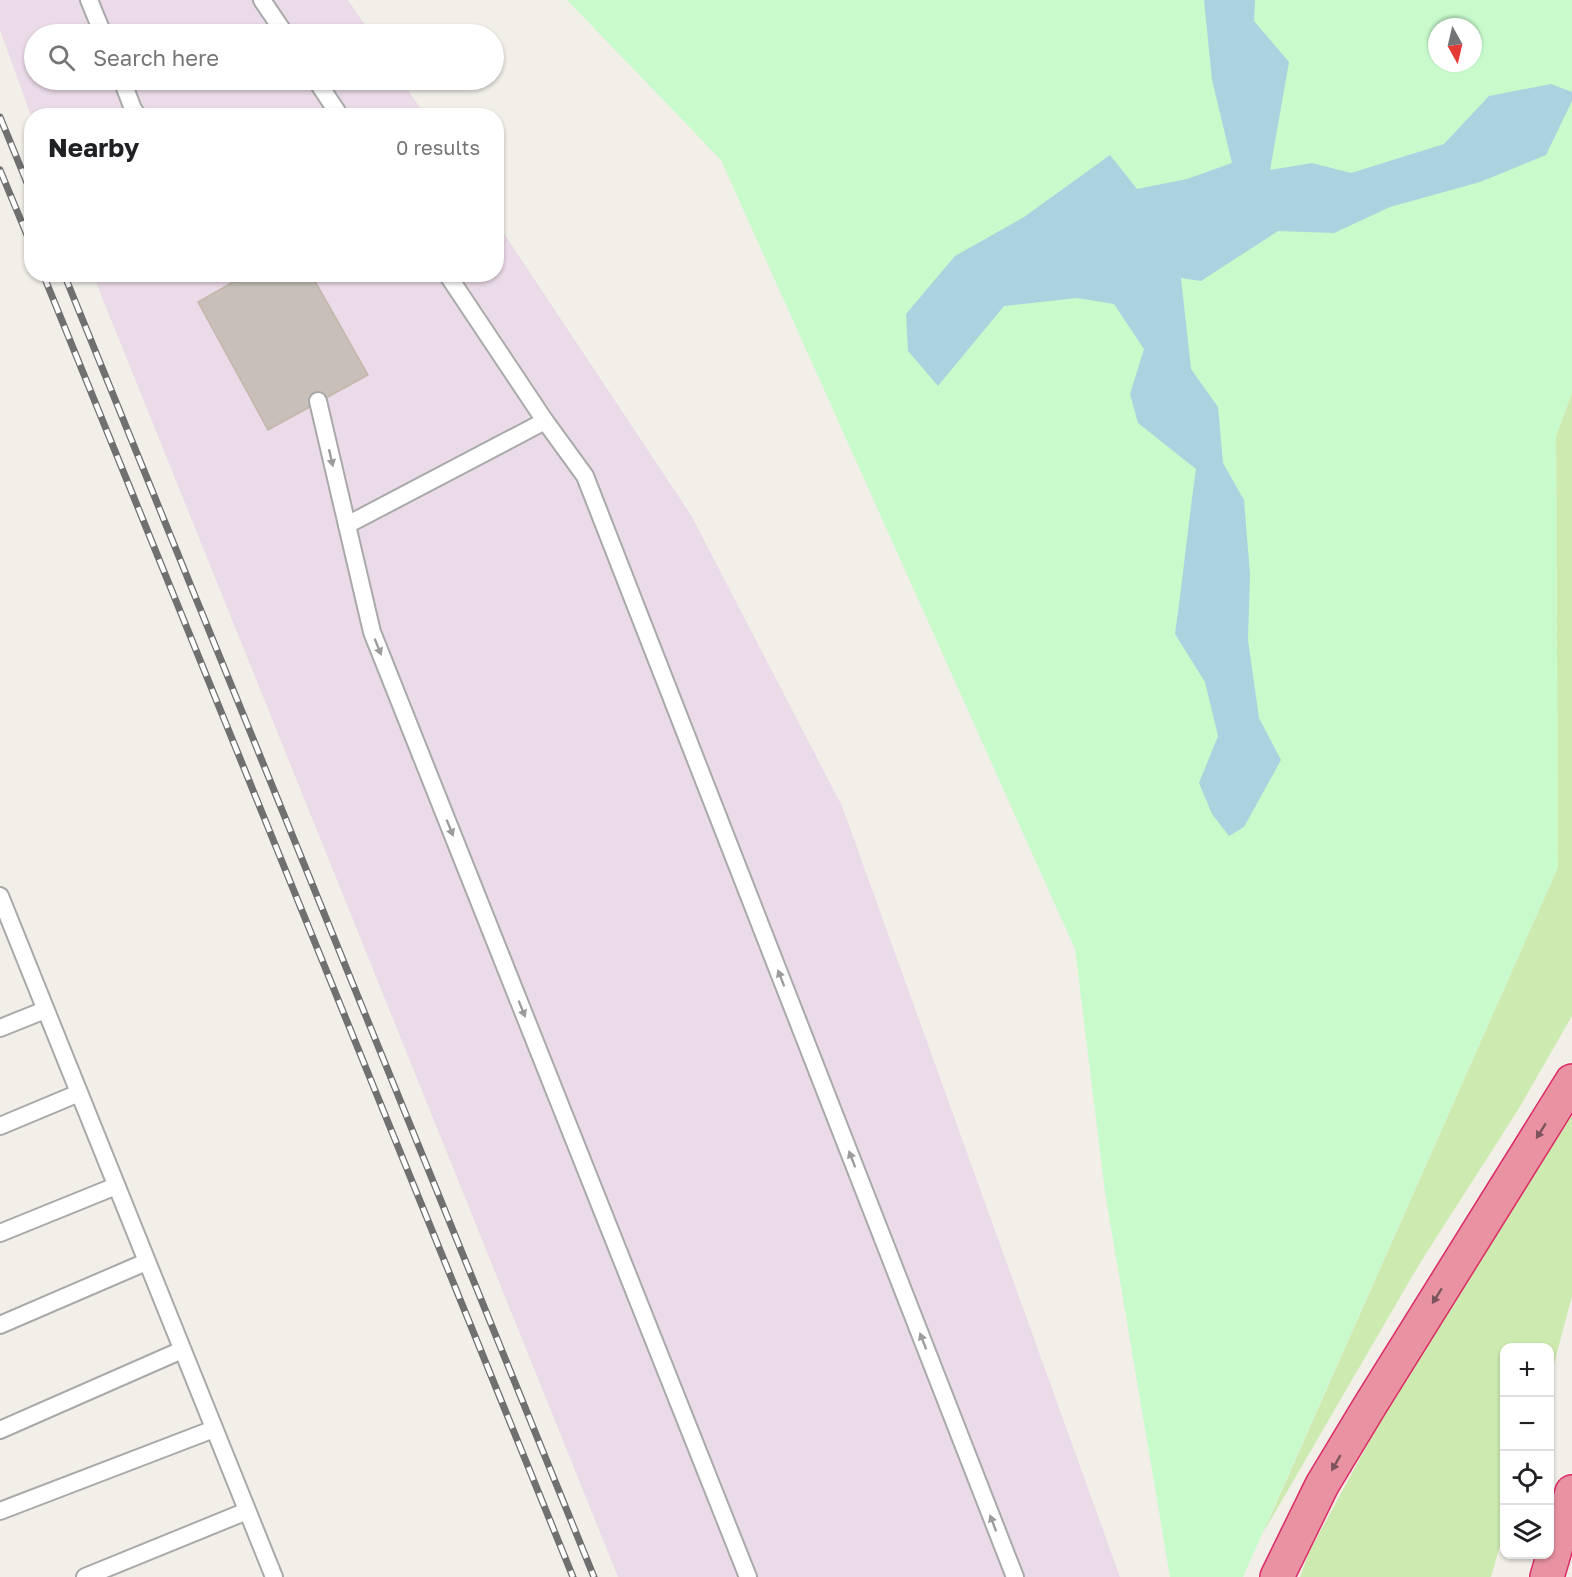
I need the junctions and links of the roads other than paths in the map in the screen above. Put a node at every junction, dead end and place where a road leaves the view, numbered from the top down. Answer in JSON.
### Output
{"nodes":[{"id":1,"x":89,"y":0,"type":"edge"},
{"id":2,"x":262,"y":0,"type":"edge"},
{"id":3,"x":99,"y":24,"type":"edge"},
{"id":4,"x":278,"y":24,"type":"edge"},
{"id":5,"x":126,"y":90,"type":"edge"},
{"id":6,"x":323,"y":90,"type":"edge"},
{"id":7,"x":134,"y":108,"type":"edge"},
{"id":8,"x":335,"y":108,"type":"edge"},
{"id":9,"x":452,"y":282,"type":"edge"},
{"id":10,"x":318,"y":401,"type":"dead end"},
{"id":11,"x":545,"y":421,"type":"junction"},
{"id":12,"x":347,"y":525,"type":"junction"},
{"id":13,"x":0,"y":896,"type":"edge"},
{"id":14,"x":5,"y":926,"type":"edge"},
{"id":15,"x":45,"y":1010,"type":"junction"},
{"id":16,"x":0,"y":1028,"type":"edge"},
{"id":17,"x":1572,"y":1082,"type":"edge"},
{"id":18,"x":79,"y":1094,"type":"junction"},
{"id":19,"x":0,"y":1126,"type":"edge"},
{"id":20,"x":116,"y":1186,"type":"junction"},
{"id":21,"x":0,"y":1233,"type":"edge"},
{"id":22,"x":146,"y":1262,"type":"junction"},
{"id":23,"x":0,"y":1325,"type":"edge"},
{"id":24,"x":182,"y":1350,"type":"junction"},
{"id":25,"x":214,"y":1429,"type":"junction"},
{"id":26,"x":0,"y":1430,"type":"edge"},
{"id":27,"x":1572,"y":1492,"type":"edge"},
{"id":28,"x":0,"y":1511,"type":"edge"},
{"id":29,"x":247,"y":1511,"type":"junction"},
{"id":30,"x":85,"y":1577,"type":"edge"},
{"id":31,"x":274,"y":1577,"type":"edge"},
{"id":32,"x":748,"y":1577,"type":"edge"},
{"id":33,"x":1015,"y":1577,"type":"edge"},
{"id":34,"x":1277,"y":1577,"type":"edge"},
{"id":35,"x":1547,"y":1577,"type":"edge"}],
"edges":[{"from":1,"to":3,"type":"lane"},
{"from":2,"to":4,"type":"lane"},
{"from":5,"to":7,"type":"lane"},
{"from":6,"to":8,"type":"lane"},
{"from":9,"to":11,"type":"lane"},
{"from":10,"to":12,"type":"lane","one_way":true},
{"from":11,"to":12,"type":"lane"},
{"from":33,"to":11,"type":"lane","one_way":true},
{"from":12,"to":32,"type":"lane","one_way":true},
{"from":13,"to":14,"type":"lane"},
{"from":14,"to":15,"type":"lane"},
{"from":15,"to":16,"type":"lane"},
{"from":15,"to":18,"type":"lane"},
{"from":17,"to":34,"type":"highway","one_way":true},
{"from":18,"to":19,"type":"lane"},
{"from":18,"to":20,"type":"lane"},
{"from":20,"to":21,"type":"lane"},
{"from":20,"to":22,"type":"lane"},
{"from":22,"to":23,"type":"lane"},
{"from":22,"to":24,"type":"lane"},
{"from":24,"to":25,"type":"lane"},
{"from":24,"to":26,"type":"lane"},
{"from":25,"to":28,"type":"lane"},
{"from":25,"to":29,"type":"lane"},
{"from":27,"to":35,"type":"highway"},
{"from":29,"to":30,"type":"lane"},
{"from":29,"to":31,"type":"lane"}]}
